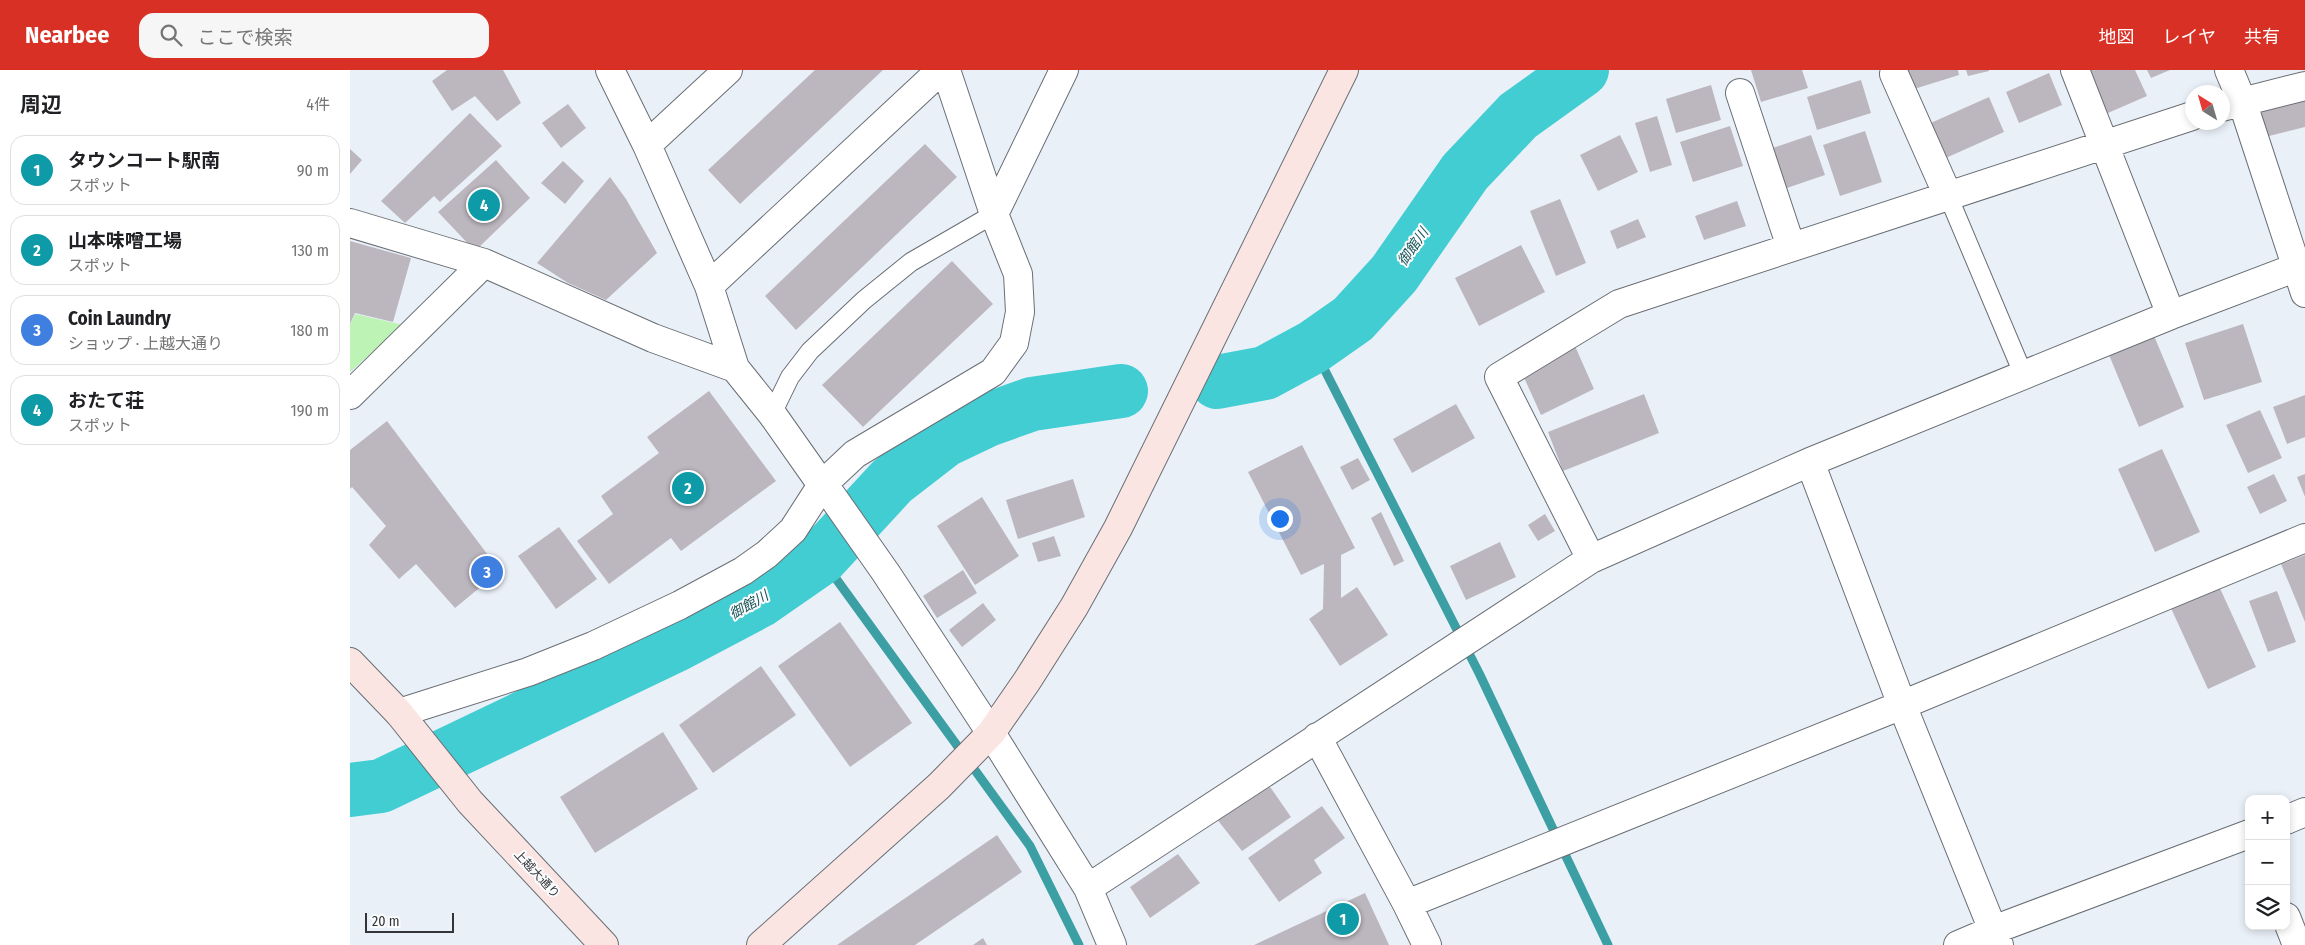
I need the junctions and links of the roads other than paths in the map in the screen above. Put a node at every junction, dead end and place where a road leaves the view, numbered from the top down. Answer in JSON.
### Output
{"nodes":[{"id":1,"x":610,"y":70,"type":"edge"},
{"id":2,"x":728,"y":70,"type":"edge"},
{"id":3,"x":941,"y":70,"type":"edge"},
{"id":4,"x":946,"y":70,"type":"edge"},
{"id":5,"x":1064,"y":70,"type":"edge"},
{"id":6,"x":1344,"y":70,"type":"edge"},
{"id":7,"x":2075,"y":70,"type":"edge"},
{"id":8,"x":2229,"y":70,"type":"edge"},
{"id":9,"x":1894,"y":74,"type":"dead end"},
{"id":10,"x":2305,"y":86,"type":"edge"},
{"id":11,"x":1740,"y":93,"type":"dead end"},
{"id":12,"x":2232,"y":104,"type":"edge"},
{"id":13,"x":2185,"y":118,"type":"edge"},
{"id":14,"x":647,"y":145,"type":"junction"},
{"id":15,"x":2103,"y":145,"type":"junction"},
{"id":16,"x":1948,"y":198,"type":"junction"},
{"id":17,"x":994,"y":214,"type":"junction"},
{"id":18,"x":350,"y":223,"type":"edge"},
{"id":19,"x":1791,"y":247,"type":"junction"},
{"id":20,"x":484,"y":263,"type":"junction"},
{"id":21,"x":2300,"y":265,"type":"edge"},
{"id":22,"x":709,"y":286,"type":"junction"},
{"id":23,"x":2305,"y":293,"type":"edge"},
{"id":24,"x":2171,"y":315,"type":"junction"},
{"id":25,"x":735,"y":368,"type":"junction"},
{"id":26,"x":2024,"y":376,"type":"junction"},
{"id":27,"x":350,"y":394,"type":"edge"},
{"id":28,"x":772,"y":414,"type":"junction"},
{"id":29,"x":1810,"y":462,"type":"junction"},
{"id":30,"x":827,"y":490,"type":"junction"},
{"id":31,"x":2305,"y":538,"type":"edge"},
{"id":32,"x":1591,"y":559,"type":"junction"},
{"id":33,"x":350,"y":662,"type":"edge"},
{"id":34,"x":1902,"y":705,"type":"junction"},
{"id":35,"x":406,"y":722,"type":"junction"},
{"id":36,"x":991,"y":733,"type":"junction"},
{"id":37,"x":1317,"y":737,"type":"junction"},
{"id":38,"x":2305,"y":812,"type":"edge"},
{"id":39,"x":2290,"y":818,"type":"edge"},
{"id":40,"x":2245,"y":836,"type":"edge"},
{"id":41,"x":1088,"y":888,"type":"junction"},
{"id":42,"x":1408,"y":904,"type":"junction"},
{"id":43,"x":2290,"y":927,"type":"edge"},
{"id":44,"x":1996,"y":937,"type":"edge"},
{"id":45,"x":604,"y":945,"type":"edge"},
{"id":46,"x":760,"y":945,"type":"edge"},
{"id":47,"x":1112,"y":945,"type":"edge"},
{"id":48,"x":1427,"y":945,"type":"edge"},
{"id":49,"x":1958,"y":945,"type":"edge"},
{"id":50,"x":2297,"y":945,"type":"edge"}],
"edges":[{"from":1,"to":14,"type":"street"},
{"from":2,"to":14,"type":"street"},
{"from":3,"to":22,"type":"street"},
{"from":4,"to":17,"type":"street"},
{"from":5,"to":17,"type":"street"},
{"from":6,"to":36,"type":"street"},
{"from":7,"to":15,"type":"street"},
{"from":8,"to":12,"type":"street"},
{"from":9,"to":16,"type":"street"},
{"from":10,"to":12,"type":"street"},
{"from":11,"to":19,"type":"street"},
{"from":12,"to":21,"type":"street"},
{"from":13,"to":15,"type":"street"},
{"from":14,"to":22,"type":"street"},
{"from":15,"to":16,"type":"street"},
{"from":15,"to":24,"type":"street"},
{"from":16,"to":19,"type":"street"},
{"from":16,"to":26,"type":"lane"},
{"from":17,"to":28,"type":"lane"},
{"from":17,"to":30,"type":"street"},
{"from":18,"to":20,"type":"street"},
{"from":19,"to":32,"type":"street"},
{"from":20,"to":25,"type":"street"},
{"from":20,"to":27,"type":"street"},
{"from":21,"to":23,"type":"street"},
{"from":21,"to":24,"type":"street"},
{"from":22,"to":25,"type":"street"},
{"from":24,"to":26,"type":"street"},
{"from":25,"to":28,"type":"street"},
{"from":26,"to":29,"type":"street"},
{"from":28,"to":30,"type":"street"},
{"from":29,"to":32,"type":"street"},
{"from":29,"to":34,"type":"street"},
{"from":30,"to":35,"type":"street"},
{"from":30,"to":36,"type":"street"},
{"from":31,"to":34,"type":"street"},
{"from":32,"to":37,"type":"street"},
{"from":33,"to":35,"type":"street"},
{"from":34,"to":42,"type":"street"},
{"from":34,"to":44,"type":"street"},
{"from":35,"to":45,"type":"street","name":"上越大通り"},
{"from":36,"to":41,"type":"street"},
{"from":36,"to":46,"type":"street"},
{"from":37,"to":41,"type":"street"},
{"from":37,"to":42,"type":"street"},
{"from":38,"to":39,"type":"street"},
{"from":40,"to":44,"type":"street"},
{"from":41,"to":47,"type":"street"},
{"from":42,"to":48,"type":"street"},
{"from":43,"to":50,"type":"street"},
{"from":44,"to":49,"type":"street"}]}
